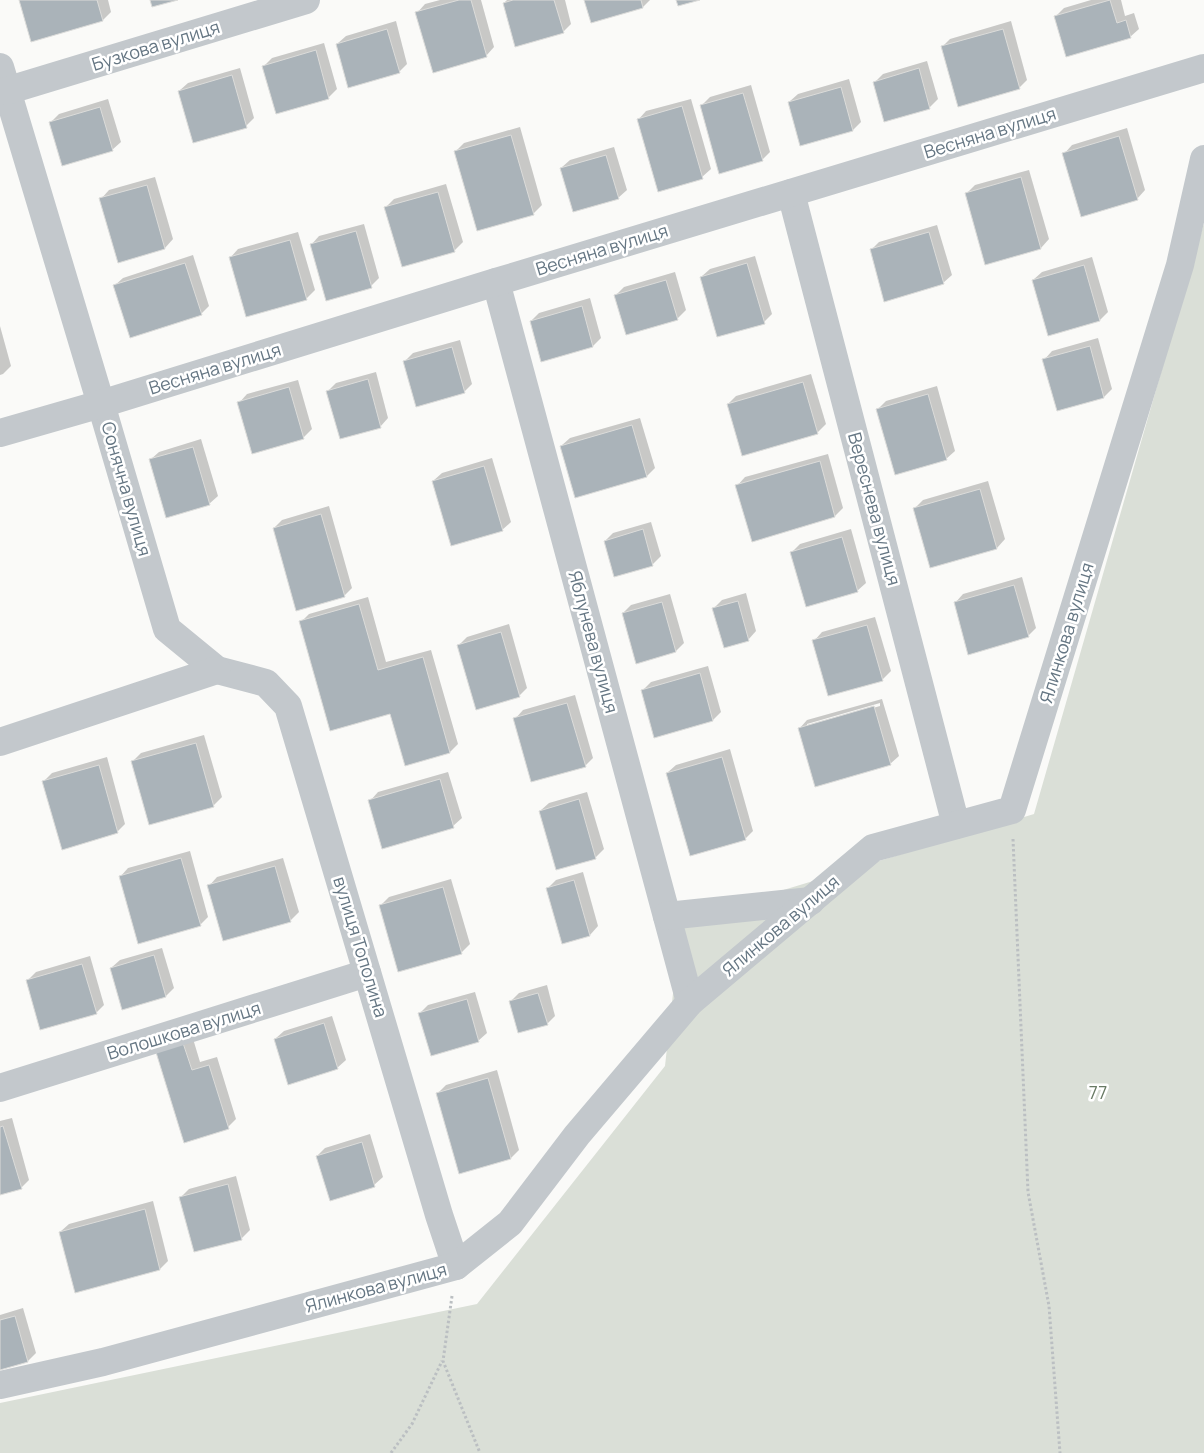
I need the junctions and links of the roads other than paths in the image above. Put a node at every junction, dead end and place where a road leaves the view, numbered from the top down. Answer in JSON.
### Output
{"nodes":[{"id":1,"x":306,"y":0,"type":"edge"},
{"id":2,"x":1204,"y":68,"type":"edge"},
{"id":3,"x":3,"y":79,"type":"edge"},
{"id":4,"x":1204,"y":159,"type":"edge"},
{"id":5,"x":791,"y":193,"type":"junction"},
{"id":6,"x":496,"y":282,"type":"junction"},
{"id":7,"x":101,"y":404,"type":"junction"},
{"id":8,"x":0,"y":433,"type":"edge"},
{"id":9,"x":217,"y":670,"type":"junction"},
{"id":10,"x":0,"y":742,"type":"edge"},
{"id":11,"x":956,"y":825,"type":"junction"},
{"id":12,"x":811,"y":901,"type":"junction"},
{"id":13,"x":667,"y":916,"type":"junction"},
{"id":14,"x":368,"y":974,"type":"junction"},
{"id":15,"x":690,"y":1002,"type":"junction"},
{"id":16,"x":0,"y":1088,"type":"edge"},
{"id":17,"x":456,"y":1266,"type":"junction"},
{"id":18,"x":0,"y":1385,"type":"edge"}],
"edges":[{"from":1,"to":3,"type":"street","name":"Бузкова вулиця"},
{"from":2,"to":5,"type":"street","name":"Весняна вулиця"},
{"from":3,"to":7,"type":"street","name":"Сонячна вулиця"},
{"from":4,"to":11,"type":"street","name":"Ялинкова вулиця"},
{"from":5,"to":6,"type":"street","name":"Весняна вулиця"},
{"from":5,"to":11,"type":"street","name":"Вереснева вулиця"},
{"from":6,"to":7,"type":"street","name":"Весняна вулиця"},
{"from":6,"to":13,"type":"street","name":"Яблунева вулиця"},
{"from":7,"to":8,"type":"street","name":"Весняна вулиця"},
{"from":7,"to":9,"type":"street","name":"Сонячна вулиця"},
{"from":9,"to":10,"type":"street"},
{"from":9,"to":14,"type":"street","name":"вулиця Тополина"},
{"from":11,"to":12,"type":"street","name":"Ялинкова вулиця"},
{"from":12,"to":13,"type":"street"},
{"from":12,"to":15,"type":"street","name":"Ялинкова вулиця"},
{"from":13,"to":15,"type":"street","name":"Яблунева вулиця"},
{"from":14,"to":16,"type":"street","name":"Волошкова вулиця"},
{"from":14,"to":17,"type":"street","name":"вулиця Тополина"},
{"from":15,"to":17,"type":"street","name":"Ялинкова вулиця"},
{"from":17,"to":18,"type":"street","name":"Ялинкова вулиця"}]}
